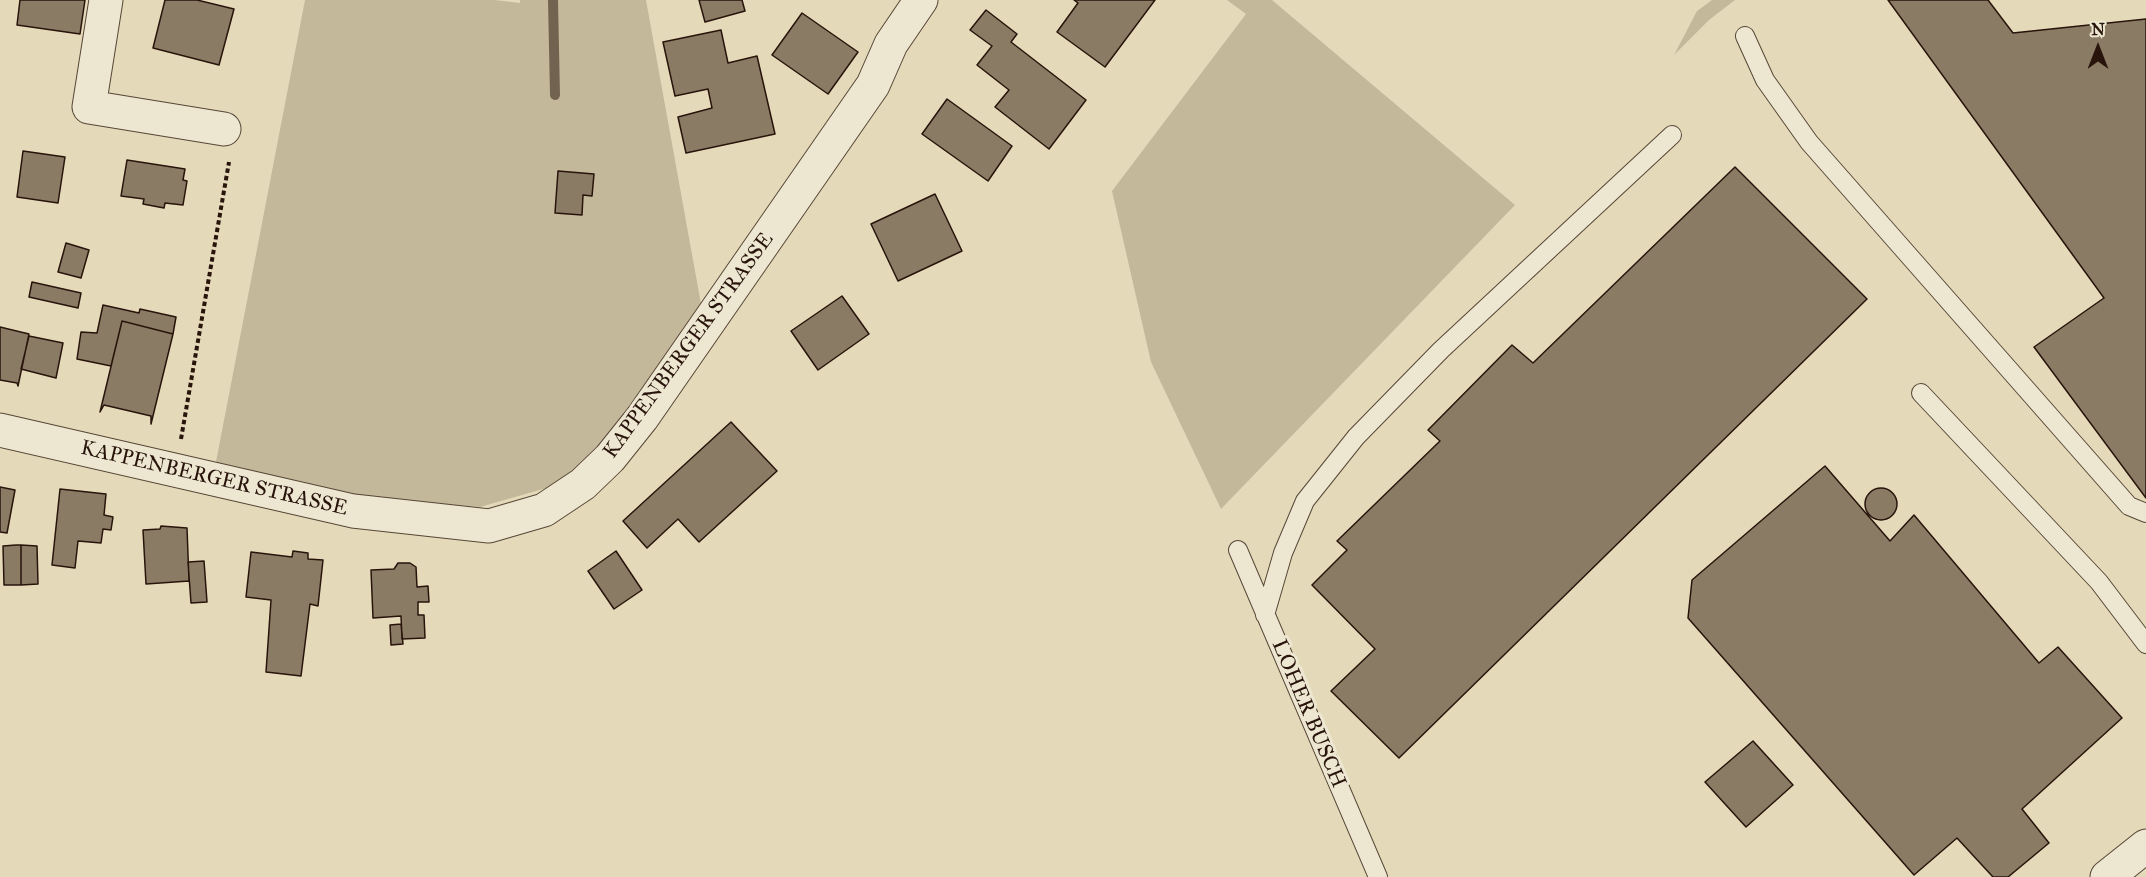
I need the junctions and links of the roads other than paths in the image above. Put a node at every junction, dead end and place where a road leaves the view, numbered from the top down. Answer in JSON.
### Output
{"nodes":[{"id":1,"x":106,"y":0,"type":"edge"},
{"id":2,"x":921,"y":0,"type":"edge"},
{"id":3,"x":1745,"y":36,"type":"dead end"},
{"id":4,"x":224,"y":129,"type":"road end"},
{"id":5,"x":1672,"y":135,"type":"dead end"},
{"id":6,"x":1922,"y":393,"type":"dead end"},
{"id":7,"x":0,"y":430,"type":"edge"},
{"id":8,"x":2146,"y":513,"type":"edge"},
{"id":9,"x":1238,"y":550,"type":"dead end"},
{"id":10,"x":1265,"y":615,"type":"junction"},
{"id":11,"x":2146,"y":644,"type":"edge"},
{"id":12,"x":2146,"y":846,"type":"edge"},
{"id":13,"x":1378,"y":877,"type":"edge"},
{"id":14,"x":2107,"y":877,"type":"edge"}],
"edges":[{"from":1,"to":4,"type":"street"},
{"from":2,"to":7,"type":"street","name":"KAPPENBERGER STRASSE"},
{"from":3,"to":8,"type":"lane"},
{"from":5,"to":10,"type":"lane"},
{"from":6,"to":11,"type":"lane"},
{"from":9,"to":10,"type":"lane","name":"LOHER BUSCH"},
{"from":10,"to":13,"type":"lane","name":"LOHER BUSCH"},
{"from":12,"to":14,"type":"street"}]}
